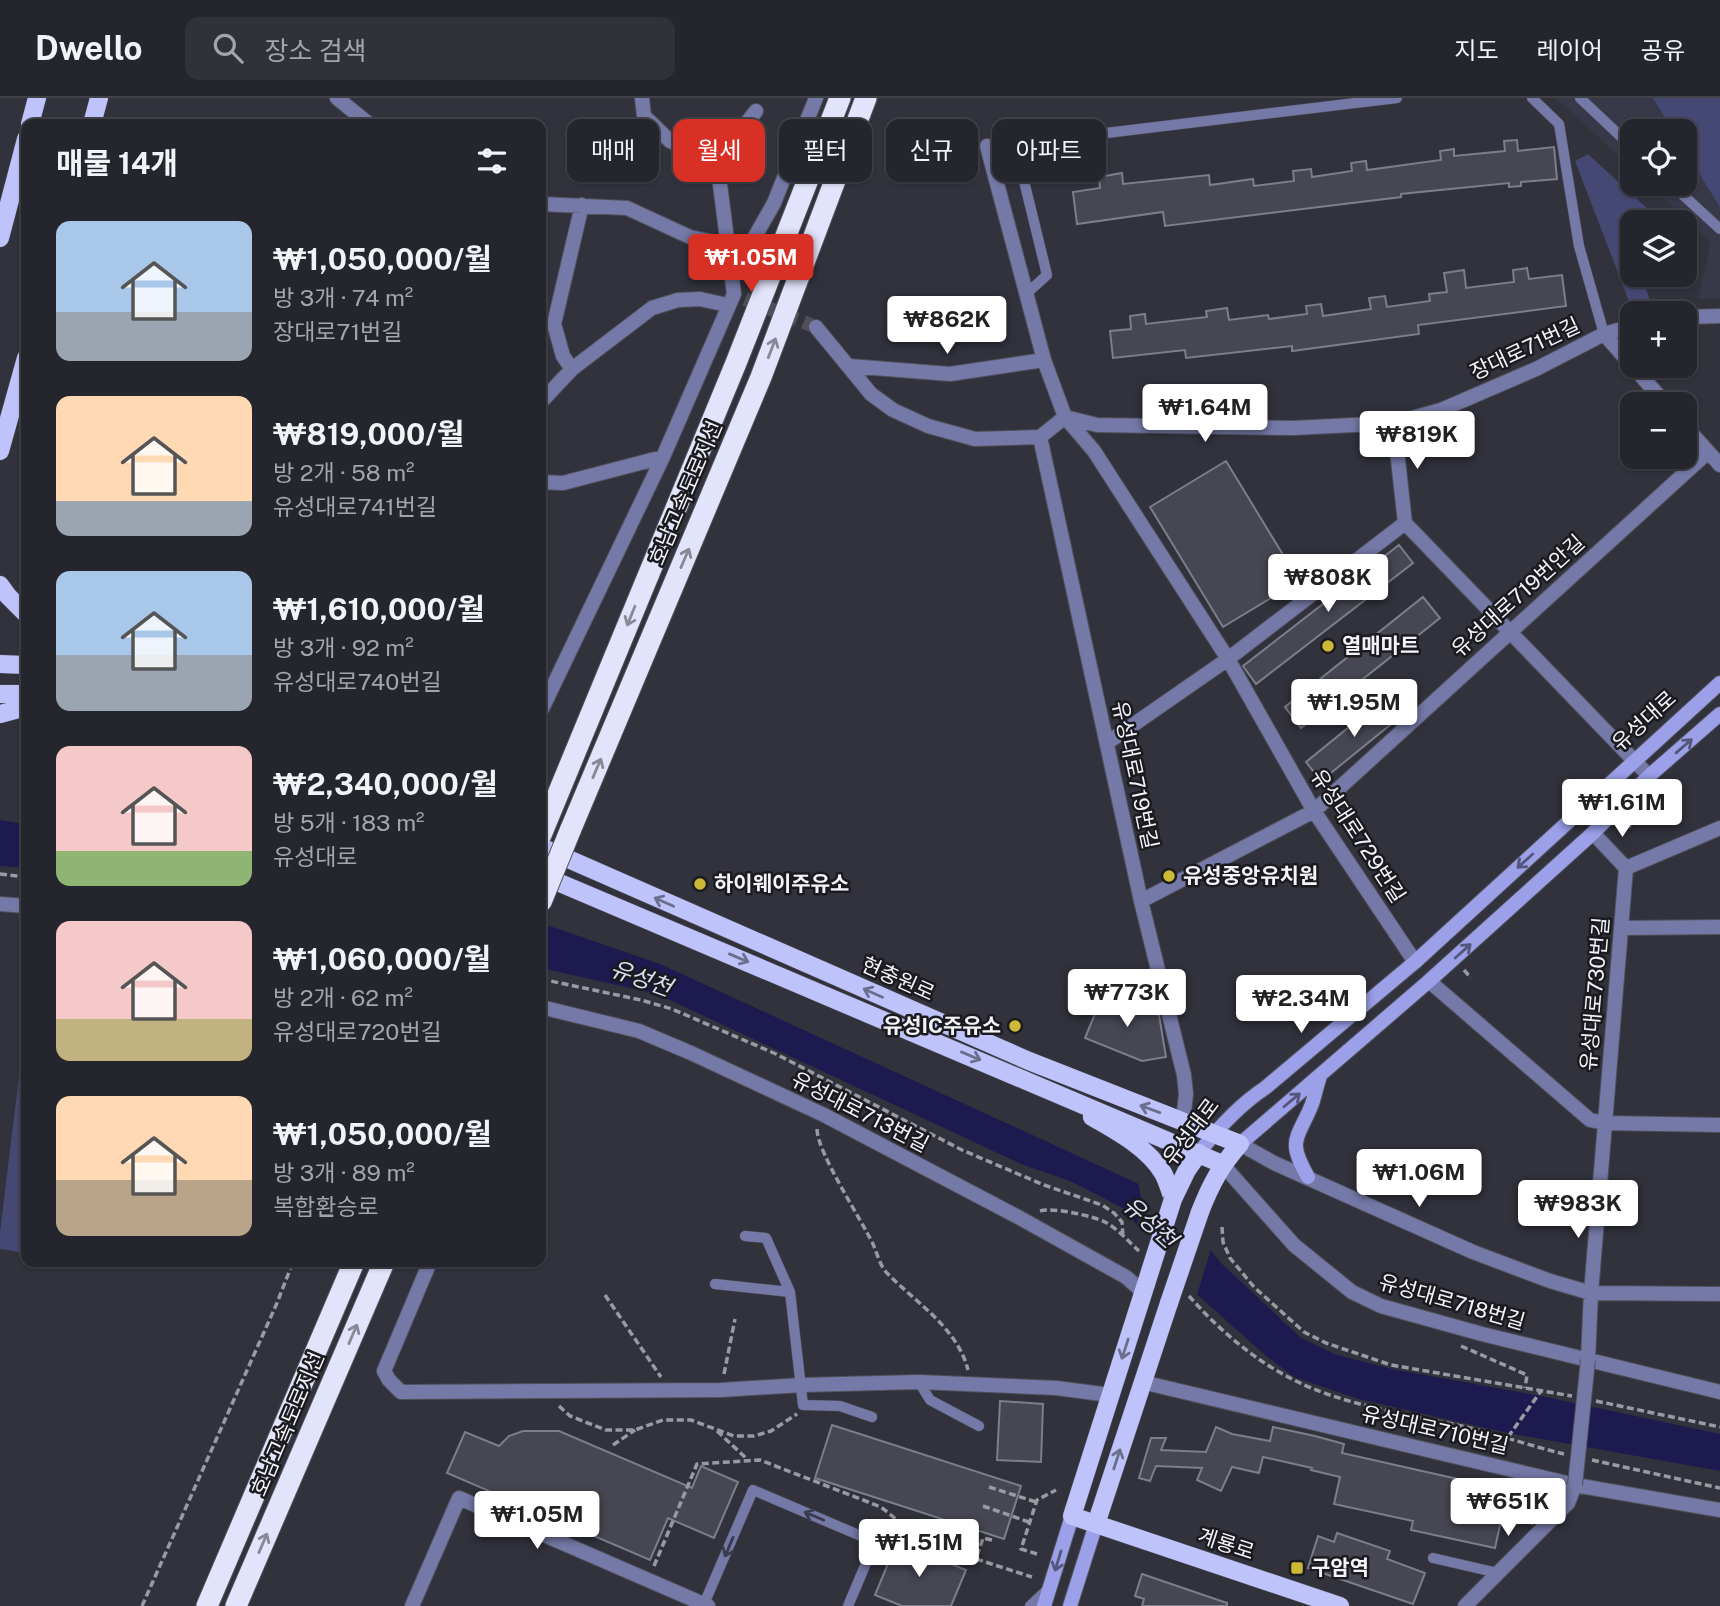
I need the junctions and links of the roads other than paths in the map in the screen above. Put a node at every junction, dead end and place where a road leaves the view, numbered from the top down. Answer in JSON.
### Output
{"nodes":[{"id":1,"x":37,"y":98,"type":"edge"},
{"id":2,"x":99,"y":98,"type":"edge"},
{"id":3,"x":337,"y":98,"type":"edge"},
{"id":4,"x":642,"y":98,"type":"edge"},
{"id":5,"x":816,"y":98,"type":"edge"},
{"id":6,"x":840,"y":98,"type":"edge"},
{"id":7,"x":866,"y":98,"type":"edge"},
{"id":8,"x":1396,"y":98,"type":"edge"},
{"id":9,"x":1532,"y":98,"type":"edge"},
{"id":10,"x":1580,"y":98,"type":"edge"},
{"id":11,"x":756,"y":111,"type":"dead end"},
{"id":12,"x":31,"y":119,"type":"edge"},
{"id":13,"x":93,"y":119,"type":"edge"},
{"id":14,"x":363,"y":119,"type":"edge"},
{"id":15,"x":750,"y":119,"type":"edge"},
{"id":16,"x":1620,"y":136,"type":"edge"},
{"id":17,"x":673,"y":142,"type":"edge"},
{"id":18,"x":987,"y":146,"type":"dead end"},
{"id":19,"x":21,"y":158,"type":"edge"},
{"id":20,"x":720,"y":182,"type":"edge"},
{"id":21,"x":1684,"y":196,"type":"edge"},
{"id":22,"x":546,"y":204,"type":"edge"},
{"id":23,"x":582,"y":205,"type":"junction"},
{"id":24,"x":1720,"y":229,"type":"edge"},
{"id":25,"x":0,"y":238,"type":"edge"},
{"id":26,"x":728,"y":245,"type":"junction"},
{"id":27,"x":730,"y":264,"type":"junction"},
{"id":28,"x":1026,"y":294,"type":"junction"},
{"id":29,"x":735,"y":299,"type":"junction"},
{"id":30,"x":1720,"y":316,"type":"edge"},
{"id":31,"x":1697,"y":317,"type":"edge"},
{"id":32,"x":816,"y":327,"type":"tunnel mouth"},
{"id":33,"x":1620,"y":330,"type":"edge"},
{"id":34,"x":1604,"y":334,"type":"junction"},
{"id":35,"x":1044,"y":360,"type":"junction"},
{"id":36,"x":849,"y":366,"type":"junction"},
{"id":37,"x":572,"y":369,"type":"junction"},
{"id":38,"x":21,"y":376,"type":"edge"},
{"id":39,"x":1655,"y":392,"type":"edge"},
{"id":40,"x":546,"y":397,"type":"edge"},
{"id":41,"x":1065,"y":417,"type":"junction"},
{"id":42,"x":1394,"y":423,"type":"junction"},
{"id":43,"x":1040,"y":437,"type":"junction"},
{"id":44,"x":1697,"y":440,"type":"edge"},
{"id":45,"x":0,"y":451,"type":"edge"},
{"id":46,"x":1708,"y":452,"type":"junction"},
{"id":47,"x":663,"y":457,"type":"junction"},
{"id":48,"x":1720,"y":465,"type":"edge"},
{"id":49,"x":546,"y":482,"type":"edge"},
{"id":50,"x":1405,"y":523,"type":"junction"},
{"id":51,"x":0,"y":585,"type":"edge"},
{"id":52,"x":21,"y":609,"type":"edge"},
{"id":53,"x":1510,"y":631,"type":"junction"},
{"id":54,"x":1228,"y":659,"type":"junction"},
{"id":55,"x":0,"y":664,"type":"edge"},
{"id":56,"x":21,"y":664,"type":"edge"},
{"id":57,"x":1720,"y":683,"type":"edge"},
{"id":58,"x":0,"y":694,"type":"edge"},
{"id":59,"x":21,"y":694,"type":"edge"},
{"id":60,"x":546,"y":701,"type":"edge"},
{"id":61,"x":21,"y":708,"type":"edge"},
{"id":62,"x":0,"y":713,"type":"edge"},
{"id":63,"x":1720,"y":714,"type":"edge"},
{"id":64,"x":1107,"y":743,"type":"junction"},
{"id":65,"x":1634,"y":761,"type":"junction"},
{"id":66,"x":1649,"y":776,"type":"junction"},
{"id":67,"x":1314,"y":811,"type":"junction"},
{"id":68,"x":546,"y":823,"type":"edge"},
{"id":69,"x":1720,"y":828,"type":"edge"},
{"id":70,"x":1593,"y":833,"type":"junction"},
{"id":71,"x":546,"y":850,"type":"edge"},
{"id":72,"x":1626,"y":868,"type":"junction"},
{"id":73,"x":546,"y":877,"type":"edge"},
{"id":74,"x":546,"y":890,"type":"edge"},
{"id":75,"x":1142,"y":901,"type":"junction"},
{"id":76,"x":0,"y":904,"type":"edge"},
{"id":77,"x":21,"y":906,"type":"edge"},
{"id":78,"x":1720,"y":927,"type":"edge"},
{"id":79,"x":1622,"y":928,"type":"junction"},
{"id":80,"x":1415,"y":962,"type":"junction"},
{"id":81,"x":1429,"y":981,"type":"junction"},
{"id":82,"x":546,"y":1008,"type":"edge"},
{"id":83,"x":1320,"y":1076,"type":"junction"},
{"id":84,"x":1021,"y":1077,"type":"junction"},
{"id":85,"x":1183,"y":1121,"type":"junction"},
{"id":86,"x":1605,"y":1123,"type":"junction"},
{"id":87,"x":1720,"y":1125,"type":"edge"},
{"id":88,"x":1214,"y":1134,"type":"junction"},
{"id":89,"x":1240,"y":1144,"type":"junction"},
{"id":90,"x":1199,"y":1153,"type":"junction"},
{"id":91,"x":1222,"y":1164,"type":"junction"},
{"id":92,"x":1308,"y":1177,"type":"junction"},
{"id":93,"x":1173,"y":1199,"type":"junction"},
{"id":94,"x":746,"y":1236,"type":"dead end"},
{"id":95,"x":352,"y":1267,"type":"edge"},
{"id":96,"x":382,"y":1267,"type":"edge"},
{"id":97,"x":428,"y":1267,"type":"edge"},
{"id":98,"x":715,"y":1284,"type":"dead end"},
{"id":99,"x":1145,"y":1288,"type":"junction"},
{"id":100,"x":790,"y":1292,"type":"junction"},
{"id":101,"x":1591,"y":1293,"type":"junction"},
{"id":102,"x":1720,"y":1294,"type":"edge"},
{"id":103,"x":1588,"y":1360,"type":"junction"},
{"id":104,"x":919,"y":1382,"type":"junction"},
{"id":105,"x":1142,"y":1382,"type":"junction"},
{"id":106,"x":802,"y":1385,"type":"junction"},
{"id":107,"x":1720,"y":1392,"type":"edge"},
{"id":108,"x":1110,"y":1395,"type":"junction"},
{"id":109,"x":872,"y":1417,"type":"dead end"},
{"id":110,"x":979,"y":1426,"type":"dead end"},
{"id":111,"x":1575,"y":1485,"type":"junction"},
{"id":112,"x":1720,"y":1510,"type":"edge"},
{"id":113,"x":1072,"y":1516,"type":"junction"},
{"id":114,"x":1096,"y":1524,"type":"junction"},
{"id":115,"x":1433,"y":1558,"type":"dead end"},
{"id":116,"x":1498,"y":1573,"type":"junction"},
{"id":117,"x":1051,"y":1586,"type":"junction"},
{"id":118,"x":706,"y":1605,"type":"edge"},
{"id":119,"x":207,"y":1606,"type":"edge"},
{"id":120,"x":236,"y":1606,"type":"edge"},
{"id":121,"x":412,"y":1606,"type":"edge"},
{"id":122,"x":848,"y":1606,"type":"edge"},
{"id":123,"x":1030,"y":1606,"type":"edge"},
{"id":124,"x":1044,"y":1606,"type":"edge"},
{"id":125,"x":1070,"y":1606,"type":"edge"},
{"id":126,"x":1340,"y":1606,"type":"edge"},
{"id":127,"x":1465,"y":1606,"type":"edge"}],
"edges":[{"from":1,"to":12,"type":"main road"},
{"from":2,"to":13,"type":"main road"},
{"from":3,"to":14,"type":"street"},
{"from":4,"to":17,"type":"street"},
{"from":5,"to":27,"type":"street"},
{"from":6,"to":68,"type":"highway","name":"호남고속도로지선","one_way":true},
{"from":74,"to":7,"type":"highway","name":"호남고속도로지선","one_way":true,"bridge":true},
{"from":8,"to":28,"type":"lane"},
{"from":9,"to":34,"type":"lane"},
{"from":10,"to":16,"type":"lane"},
{"from":11,"to":15,"type":"street"},
{"from":18,"to":28,"type":"street","name":"유성대로729번길"},
{"from":19,"to":25,"type":"main road"},
{"from":20,"to":26,"type":"street"},
{"from":21,"to":24,"type":"lane"},
{"from":22,"to":23,"type":"street"},
{"from":23,"to":26,"type":"street"},
{"from":23,"to":37,"type":"street"},
{"from":26,"to":27,"type":"street"},
{"from":27,"to":29,"type":"street"},
{"from":28,"to":35,"type":"street","name":"유성대로729번길"},
{"from":29,"to":37,"type":"street"},
{"from":29,"to":47,"type":"street"},
{"from":30,"to":31,"type":"street"},
{"from":32,"to":36,"type":"street"},
{"from":33,"to":34,"type":"street","name":"장대로71번길"},
{"from":34,"to":39,"type":"street"},
{"from":34,"to":42,"type":"street","name":"장대로71번길"},
{"from":35,"to":36,"type":"street"},
{"from":35,"to":41,"type":"street","name":"유성대로729번길"},
{"from":36,"to":43,"type":"street"},
{"from":37,"to":40,"type":"street"},
{"from":38,"to":45,"type":"main road"},
{"from":41,"to":42,"type":"street","name":"장대로71번길"},
{"from":41,"to":43,"type":"street"},
{"from":41,"to":54,"type":"street","name":"유성대로729번길"},
{"from":42,"to":50,"type":"street"},
{"from":43,"to":64,"type":"street","name":"유성대로719번길"},
{"from":44,"to":46,"type":"street"},
{"from":46,"to":48,"type":"street"},
{"from":46,"to":53,"type":"street","name":"유성대로719번안길"},
{"from":47,"to":49,"type":"street"},
{"from":47,"to":60,"type":"street"},
{"from":50,"to":53,"type":"street"},
{"from":50,"to":54,"type":"street"},
{"from":51,"to":52,"type":"main road"},
{"from":53,"to":65,"type":"street"},
{"from":53,"to":67,"type":"street","name":"유성대로719번안길"},
{"from":54,"to":64,"type":"street"},
{"from":54,"to":67,"type":"street","name":"유성대로729번길"},
{"from":55,"to":56,"type":"main road"},
{"from":57,"to":65,"type":"main road","name":"유성대로"},
{"from":58,"to":59,"type":"main road"},
{"from":61,"to":62,"type":"main road"},
{"from":66,"to":63,"type":"main road","one_way":true},
{"from":64,"to":75,"type":"street","name":"유성대로719번길"},
{"from":65,"to":66,"type":"street"},
{"from":65,"to":80,"type":"main road","name":"유성대로","one_way":true},
{"from":66,"to":70,"type":"main road"},
{"from":67,"to":75,"type":"street","name":"유성대로719번안길"},
{"from":67,"to":80,"type":"street","name":"유성대로729번길"},
{"from":69,"to":72,"type":"street"},
{"from":70,"to":72,"type":"street"},
{"from":81,"to":70,"type":"main road","one_way":true},
{"from":85,"to":71,"type":"main road","name":"현충원로","one_way":true},
{"from":72,"to":79,"type":"street","name":"유성대로730번길"},
{"from":73,"to":84,"type":"main road","name":"현충원로","one_way":true},
{"from":75,"to":85,"type":"street","name":"유성대로719번길"},
{"from":76,"to":77,"type":"street"},
{"from":78,"to":79,"type":"street"},
{"from":79,"to":86,"type":"street","name":"유성대로730번길"},
{"from":80,"to":88,"type":"main road","name":"유성대로"},
{"from":81,"to":83,"type":"main road"},
{"from":81,"to":86,"type":"street","name":"유성대로730번길"},
{"from":82,"to":99,"type":"street","name":"유성대로713번길"},
{"from":89,"to":83,"type":"main road","one_way":true},
{"from":83,"to":92,"type":"main road"},
{"from":84,"to":90,"type":"main road"},
{"from":84,"to":93,"type":"main road"},
{"from":85,"to":88,"type":"main road","name":"현충원로"},
{"from":86,"to":87,"type":"street","name":"유성대로730번길"},
{"from":86,"to":101,"type":"street"},
{"from":88,"to":89,"type":"main road","name":"현충원로"},
{"from":88,"to":90,"type":"main road","name":"유성대로"},
{"from":89,"to":91,"type":"main road"},
{"from":89,"to":92,"type":"street"},
{"from":90,"to":91,"type":"main road"},
{"from":90,"to":93,"type":"main road","name":"유성대로"},
{"from":91,"to":103,"type":"street","name":"유성대로718번길"},
{"from":91,"to":105,"type":"main road","bridge":true},
{"from":92,"to":101,"type":"street"},
{"from":93,"to":99,"type":"main road","name":"유성대로","bridge":true},
{"from":94,"to":100,"type":"lane"},
{"from":95,"to":119,"type":"highway","name":"호남고속도로지선"},
{"from":120,"to":96,"type":"highway","name":"호남고속도로지선","one_way":true},
{"from":97,"to":106,"type":"street"},
{"from":98,"to":100,"type":"lane"},
{"from":99,"to":108,"type":"main road","name":"유성대로","one_way":true},
{"from":100,"to":106,"type":"lane"},
{"from":101,"to":102,"type":"street"},
{"from":101,"to":103,"type":"street"},
{"from":103,"to":107,"type":"street","name":"유성대로718번길"},
{"from":103,"to":111,"type":"street","bridge":true},
{"from":104,"to":106,"type":"street"},
{"from":104,"to":108,"type":"street"},
{"from":104,"to":110,"type":"lane"},
{"from":105,"to":111,"type":"street","name":"유성대로710번길"},
{"from":114,"to":105,"type":"main road","one_way":true},
{"from":106,"to":109,"type":"lane"},
{"from":108,"to":113,"type":"main road","name":"유성대로"},
{"from":111,"to":112,"type":"street","name":"유성대로710번길"},
{"from":111,"to":116,"type":"street"},
{"from":113,"to":114,"type":"main road"},
{"from":113,"to":117,"type":"main road","name":"유성대로","one_way":true},
{"from":114,"to":125,"type":"main road"},
{"from":114,"to":126,"type":"main road","name":"계룡로"},
{"from":115,"to":116,"type":"lane"},
{"from":116,"to":127,"type":"street"},
{"from":117,"to":123,"type":"lane"},
{"from":117,"to":124,"type":"main road","name":"유성대로"},
{"from":118,"to":121,"type":"street"},
{"from":122,"to":118,"type":"lane","one_way":true}]}
